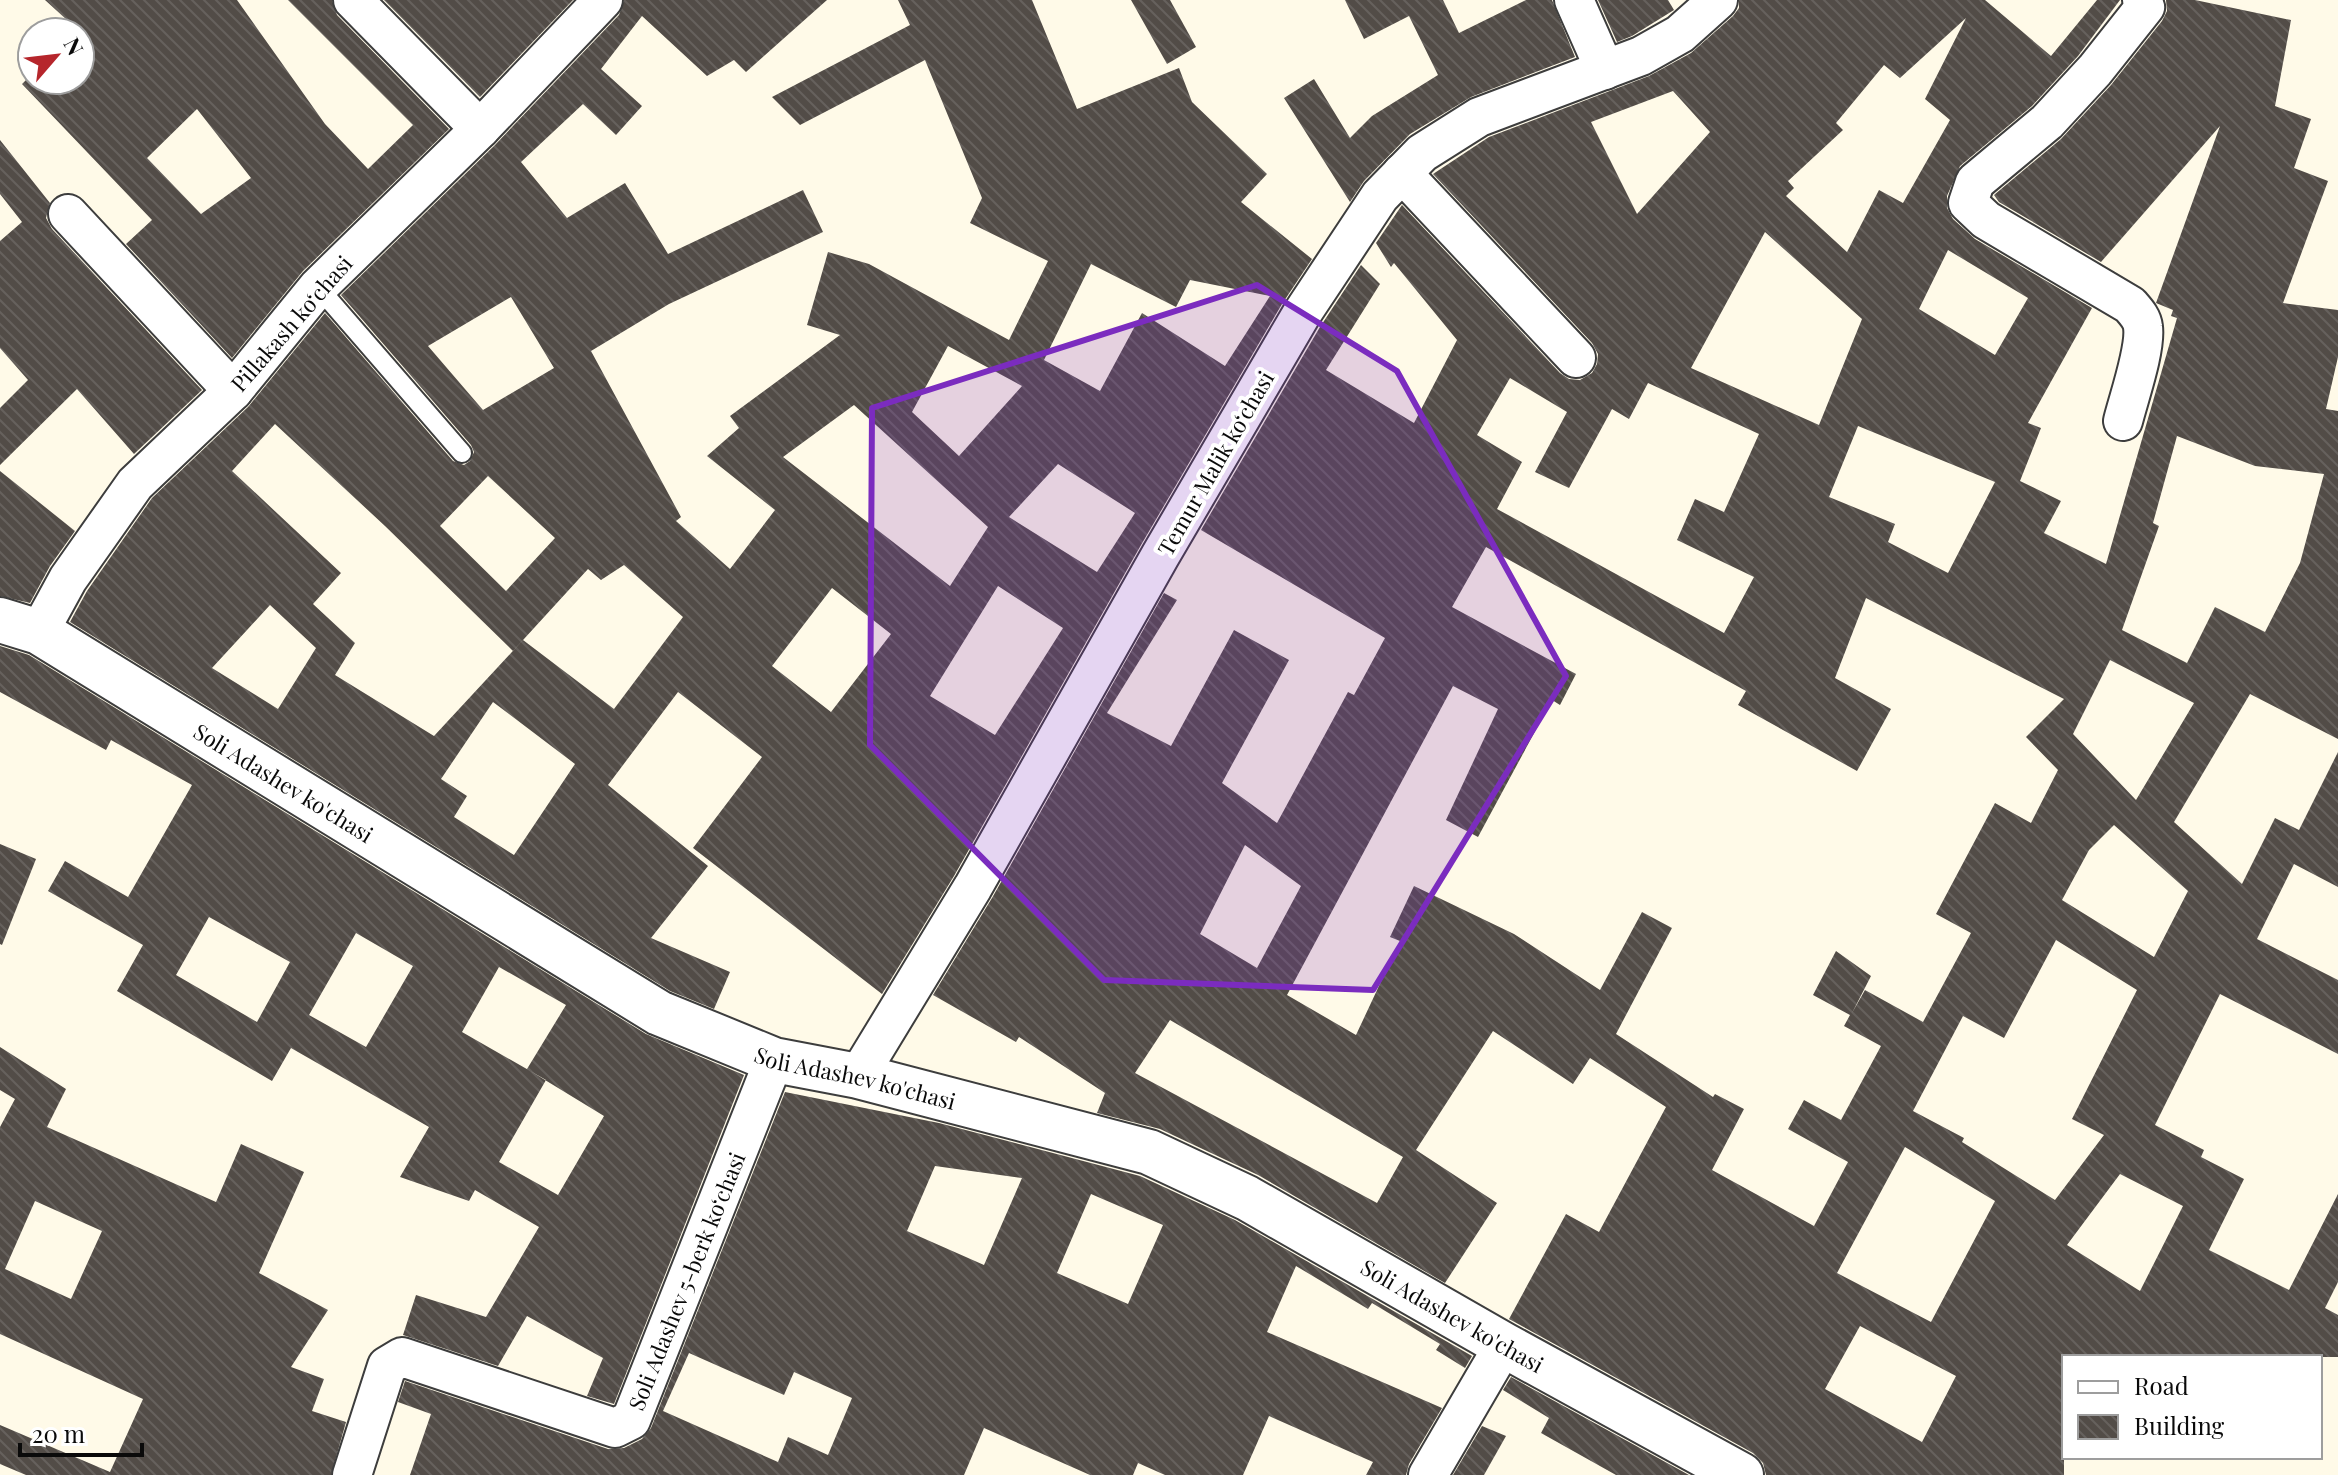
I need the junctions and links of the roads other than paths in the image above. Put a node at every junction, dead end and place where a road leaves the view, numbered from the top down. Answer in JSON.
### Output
{"nodes":[{"id":1,"x":353,"y":0,"type":"edge"},
{"id":2,"x":603,"y":0,"type":"edge"},
{"id":3,"x":1574,"y":0,"type":"edge"},
{"id":4,"x":1718,"y":0,"type":"edge"},
{"id":5,"x":2142,"y":0,"type":"edge"},
{"id":6,"x":1605,"y":70,"type":"junction"},
{"id":7,"x":480,"y":129,"type":"junction"},
{"id":8,"x":1402,"y":173,"type":"junction"},
{"id":9,"x":68,"y":214,"type":"dead end"},
{"id":10,"x":318,"y":287,"type":"junction"},
{"id":11,"x":1576,"y":358,"type":"dead end"},
{"id":12,"x":233,"y":391,"type":"junction"},
{"id":13,"x":2123,"y":421,"type":"dead end"},
{"id":14,"x":462,"y":453,"type":"dead end"},
{"id":15,"x":19,"y":626,"type":"edge"},
{"id":16,"x":774,"y":1060,"type":"junction"},
{"id":17,"x":858,"y":1076,"type":"junction"},
{"id":18,"x":1504,"y":1345,"type":"junction"},
{"id":19,"x":352,"y":1475,"type":"edge"},
{"id":20,"x":1428,"y":1475,"type":"edge"},
{"id":21,"x":1741,"y":1475,"type":"edge"}],
"edges":[{"from":1,"to":7,"type":"street"},
{"from":2,"to":7,"type":"street","name":"Pillakash koʻchasi"},
{"from":3,"to":6,"type":"street"},
{"from":4,"to":6,"type":"street","name":"Temur Malik koʻchasi"},
{"from":5,"to":13,"type":"street"},
{"from":6,"to":8,"type":"street","name":"Temur Malik koʻchasi"},
{"from":7,"to":10,"type":"street","name":"Pillakash koʻchasi"},
{"from":8,"to":11,"type":"street"},
{"from":8,"to":17,"type":"street","name":"Temur Malik koʻchasi"},
{"from":9,"to":12,"type":"street"},
{"from":10,"to":12,"type":"street","name":"Pillakash koʻchasi"},
{"from":10,"to":14,"type":"lane"},
{"from":12,"to":15,"type":"street","name":"Pillakash koʻchasi"},
{"from":15,"to":16,"type":"street","name":"Soli Adashev ko'chasi"},
{"from":16,"to":17,"type":"street","name":"Soli Adashev ko'chasi"},
{"from":16,"to":19,"type":"street","name":"Soli Adashev 5-berk koʻchasi"},
{"from":17,"to":18,"type":"street","name":"Soli Adashev ko'chasi"},
{"from":18,"to":20,"type":"street"},
{"from":18,"to":21,"type":"street","name":"Soli Adashev ko'chasi"}]}
